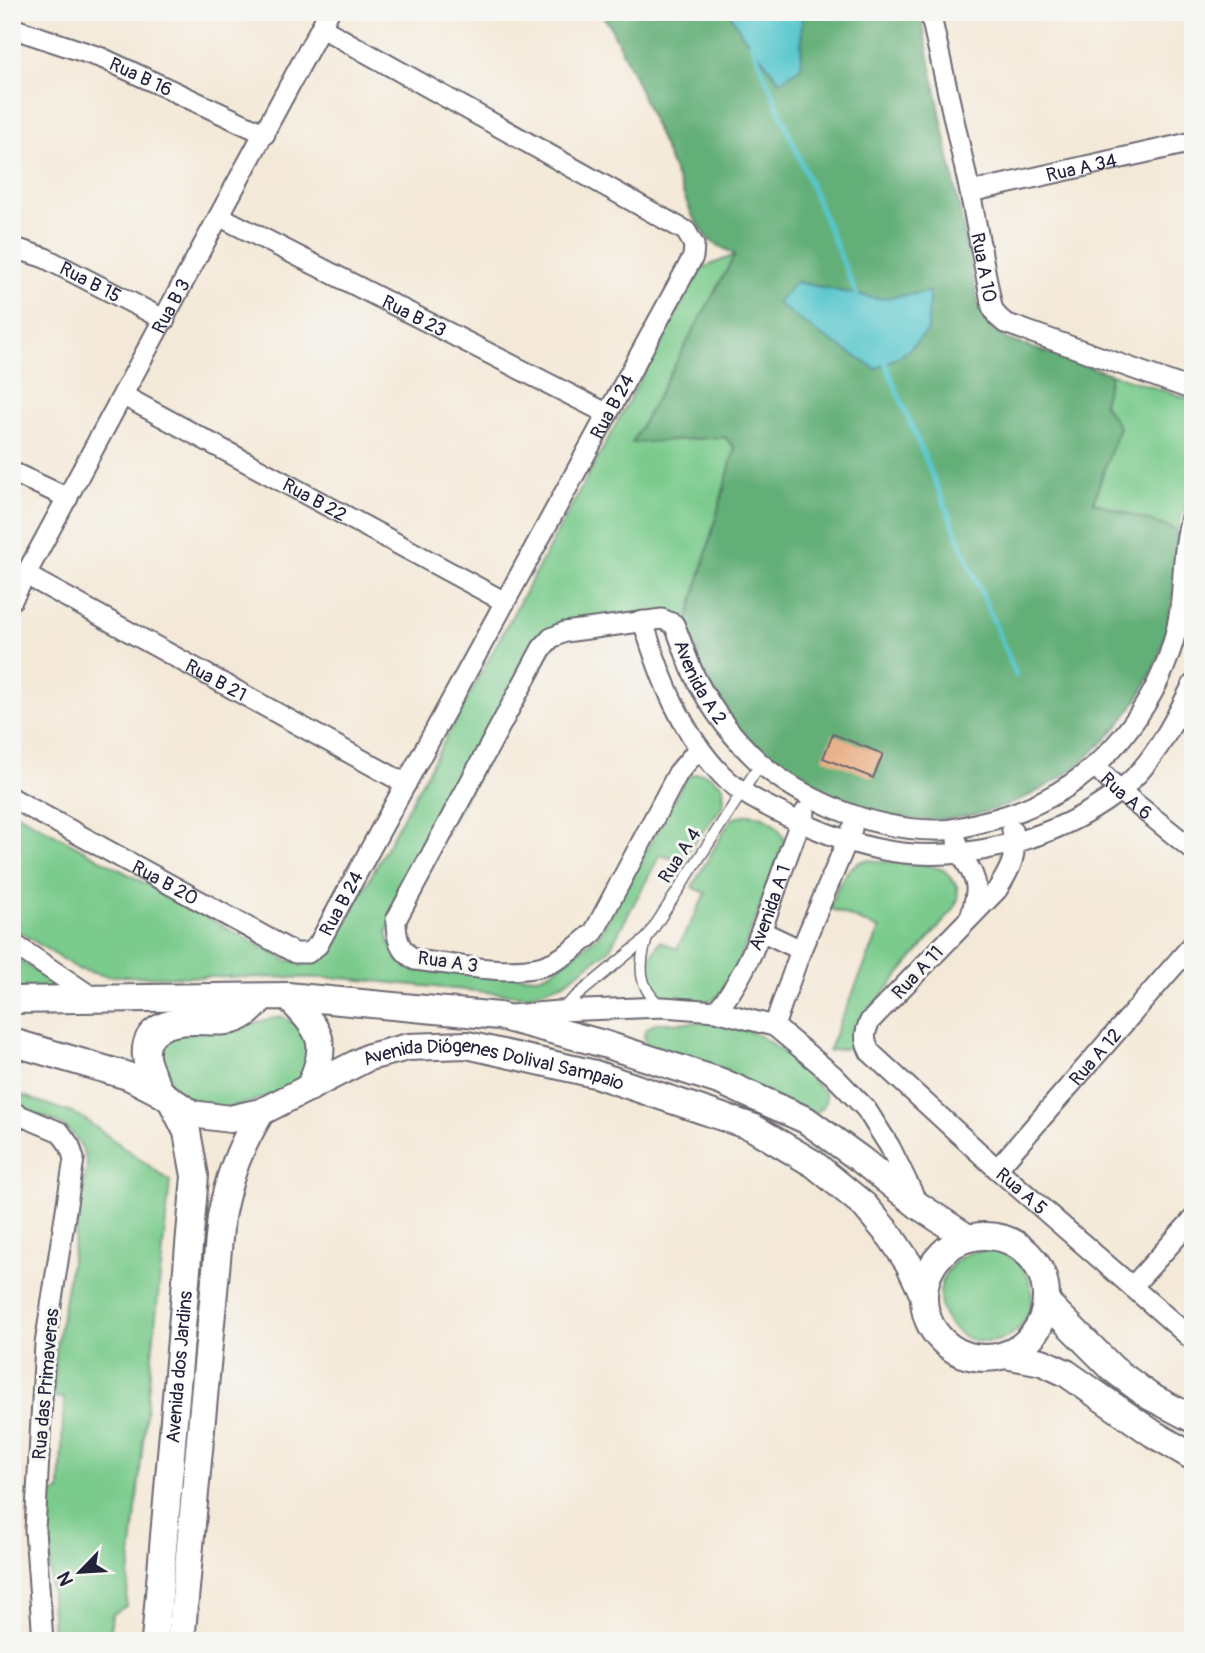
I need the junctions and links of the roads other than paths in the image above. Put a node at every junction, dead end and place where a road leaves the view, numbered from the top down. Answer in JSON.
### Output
{"nodes":[{"id":1,"x":930,"y":12,"type":"edge"},
{"id":2,"x":326,"y":20,"type":"edge"},
{"id":3,"x":12,"y":28,"type":"edge"},
{"id":4,"x":265,"y":134,"type":"junction"},
{"id":5,"x":1193,"y":142,"type":"edge"},
{"id":6,"x":970,"y":192,"type":"junction"},
{"id":7,"x":221,"y":217,"type":"junction"},
{"id":8,"x":12,"y":247,"type":"edge"},
{"id":9,"x":165,"y":320,"type":"junction"},
{"id":10,"x":1193,"y":390,"type":"edge"},
{"id":11,"x":124,"y":396,"type":"junction"},
{"id":12,"x":608,"y":414,"type":"junction"},
{"id":13,"x":12,"y":472,"type":"edge"},
{"id":14,"x":68,"y":498,"type":"junction"},
{"id":15,"x":1193,"y":511,"type":"edge"},
{"id":16,"x":26,"y":575,"type":"junction"},
{"id":17,"x":12,"y":600,"type":"edge"},
{"id":18,"x":505,"y":602,"type":"junction"},
{"id":19,"x":643,"y":621,"type":"junction"},
{"id":20,"x":1193,"y":684,"type":"edge"},
{"id":21,"x":699,"y":748,"type":"junction"},
{"id":22,"x":761,"y":763,"type":"junction"},
{"id":23,"x":1096,"y":767,"type":"junction"},
{"id":24,"x":406,"y":784,"type":"junction"},
{"id":25,"x":1120,"y":791,"type":"junction"},
{"id":26,"x":741,"y":792,"type":"junction"},
{"id":27,"x":12,"y":798,"type":"edge"},
{"id":28,"x":811,"y":798,"type":"junction"},
{"id":29,"x":1007,"y":816,"type":"junction"},
{"id":30,"x":857,"y":817,"type":"junction"},
{"id":31,"x":800,"y":822,"type":"junction"},
{"id":32,"x":956,"y":828,"type":"junction"},
{"id":33,"x":846,"y":841,"type":"junction"},
{"id":34,"x":1014,"y":842,"type":"junction"},
{"id":35,"x":1193,"y":850,"type":"edge"},
{"id":36,"x":959,"y":853,"type":"junction"},
{"id":37,"x":971,"y":915,"type":"junction"},
{"id":38,"x":761,"y":931,"type":"junction"},
{"id":39,"x":647,"y":938,"type":"junction"},
{"id":40,"x":12,"y":943,"type":"edge"},
{"id":41,"x":1193,"y":944,"type":"edge"},
{"id":42,"x":318,"y":945,"type":"joint"},
{"id":43,"x":801,"y":950,"type":"junction"},
{"id":44,"x":274,"y":997,"type":"junction"},
{"id":45,"x":95,"y":999,"type":"junction"},
{"id":46,"x":12,"y":1000,"type":"edge"},
{"id":47,"x":663,"y":1007,"type":"junction"},
{"id":48,"x":559,"y":1011,"type":"junction"},
{"id":49,"x":716,"y":1011,"type":"junction"},
{"id":50,"x":499,"y":1016,"type":"junction"},
{"id":51,"x":774,"y":1026,"type":"junction"},
{"id":52,"x":866,"y":1030,"type":"joint"},
{"id":53,"x":12,"y":1042,"type":"edge"},
{"id":54,"x":309,"y":1088,"type":"junction"},
{"id":55,"x":165,"y":1095,"type":"junction"},
{"id":56,"x":12,"y":1112,"type":"edge"},
{"id":57,"x":261,"y":1112,"type":"junction"},
{"id":58,"x":997,"y":1168,"type":"junction"},
{"id":59,"x":919,"y":1206,"type":"junction"},
{"id":60,"x":1193,"y":1219,"type":"edge"},
{"id":61,"x":968,"y":1238,"type":"junction"},
{"id":62,"x":1132,"y":1287,"type":"junction"},
{"id":63,"x":924,"y":1296,"type":"junction"},
{"id":64,"x":1046,"y":1302,"type":"junction"},
{"id":65,"x":1193,"y":1340,"type":"edge"},
{"id":66,"x":1005,"y":1355,"type":"junction"},
{"id":67,"x":1193,"y":1419,"type":"edge"},
{"id":68,"x":1193,"y":1457,"type":"edge"},
{"id":69,"x":43,"y":1641,"type":"edge"},
{"id":70,"x":155,"y":1641,"type":"edge"},
{"id":71,"x":181,"y":1641,"type":"edge"}],
"edges":[{"from":1,"to":6,"type":"street","name":"Rua A 10"},
{"from":2,"to":4,"type":"street","name":"Rua B 3"},
{"from":2,"to":12,"type":"street","name":"Rua B 24"},
{"from":3,"to":4,"type":"street","name":"Rua B 16"},
{"from":4,"to":7,"type":"street","name":"Rua B 3"},
{"from":5,"to":6,"type":"street","name":"Rua A 34"},
{"from":6,"to":10,"type":"street","name":"Rua A 10"},
{"from":7,"to":9,"type":"street","name":"Rua B 3"},
{"from":7,"to":12,"type":"street","name":"Rua B 23"},
{"from":8,"to":9,"type":"street","name":"Rua B 15"},
{"from":9,"to":11,"type":"street","name":"Rua B 3"},
{"from":11,"to":14,"type":"street","name":"Rua B 3"},
{"from":11,"to":18,"type":"street","name":"Rua B 22"},
{"from":12,"to":18,"type":"street","name":"Rua B 24"},
{"from":13,"to":14,"type":"street"},
{"from":14,"to":16,"type":"street","name":"Rua B 3"},
{"from":15,"to":23,"type":"street","name":"Avenida A 2"},
{"from":16,"to":17,"type":"street","name":"Rua B 3"},
{"from":16,"to":24,"type":"street","name":"Rua B 21"},
{"from":18,"to":24,"type":"street","name":"Rua B 24"},
{"from":19,"to":21,"type":"street","name":"Avenida A 2"},
{"from":19,"to":21,"type":"street","name":"Rua A 3"},
{"from":19,"to":22,"type":"street","name":"Avenida A 2"},
{"from":20,"to":25,"type":"street","name":"Avenida A 2"},
{"from":21,"to":26,"type":"street","name":"Avenida A 2"},
{"from":22,"to":26,"type":"lane","name":"Rua A 4"},
{"from":22,"to":28,"type":"street","name":"Avenida A 2"},
{"from":23,"to":25,"type":"street","name":"Rua A 6"},
{"from":23,"to":29,"type":"street","name":"Avenida A 2"},
{"from":24,"to":42,"type":"street","name":"Rua B 24"},
{"from":25,"to":34,"type":"street","name":"Avenida A 2"},
{"from":25,"to":35,"type":"street","name":"Rua A 6"},
{"from":26,"to":31,"type":"street","name":"Avenida A 2"},
{"from":26,"to":39,"type":"lane","name":"Rua A 4"},
{"from":27,"to":42,"type":"street","name":"Rua B 20"},
{"from":28,"to":30,"type":"street","name":"Avenida A 2"},
{"from":28,"to":31,"type":"street","name":"Avenida A 1"},
{"from":29,"to":32,"type":"street","name":"Avenida A 2"},
{"from":29,"to":34,"type":"street","name":"Rua A 11"},
{"from":30,"to":32,"type":"street","name":"Avenida A 2"},
{"from":30,"to":33,"type":"street"},
{"from":31,"to":33,"type":"street","name":"Avenida A 2"},
{"from":31,"to":38,"type":"street","name":"Avenida A 1"},
{"from":32,"to":36,"type":"street"},
{"from":33,"to":36,"type":"street","name":"Avenida A 2"},
{"from":33,"to":43,"type":"street"},
{"from":34,"to":36,"type":"street","name":"Avenida A 2"},
{"from":34,"to":37,"type":"street","name":"Rua A 11"},
{"from":36,"to":37,"type":"street"},
{"from":37,"to":52,"type":"street","name":"Rua A 11"},
{"from":38,"to":43,"type":"street"},
{"from":38,"to":49,"type":"street","name":"Avenida A 1"},
{"from":39,"to":47,"type":"lane","name":"Rua A 4"},
{"from":39,"to":48,"type":"lane","name":"Rua A 4"},
{"from":40,"to":45,"type":"street"},
{"from":41,"to":58,"type":"street","name":"Rua A 12"},
{"from":43,"to":51,"type":"street"},
{"from":44,"to":45,"type":"street","name":"Avenida Diógenes Dolival Sampaio"},
{"from":44,"to":50,"type":"street","name":"Avenida Diógenes Dolival Sampaio"},
{"from":44,"to":54,"type":"street"},
{"from":44,"to":55,"type":"street","name":"Avenida dos Jardins"},
{"from":45,"to":46,"type":"street","name":"Avenida Diógenes Dolival Sampaio"},
{"from":47,"to":48,"type":"street"},
{"from":47,"to":49,"type":"street"},
{"from":48,"to":50,"type":"street"},
{"from":49,"to":51,"type":"street"},
{"from":50,"to":59,"type":"street","name":"Avenida Diógenes Dolival Sampaio"},
{"from":51,"to":59,"type":"street"},
{"from":52,"to":58,"type":"street","name":"Rua A 5"},
{"from":53,"to":55,"type":"street","name":"Avenida Diógenes Dolival Sampaio"},
{"from":54,"to":57,"type":"street","name":"Avenida Diógenes Dolival Sampaio"},
{"from":54,"to":63,"type":"street","name":"Avenida Diógenes Dolival Sampaio"},
{"from":55,"to":57,"type":"street","name":"Avenida Diógenes Dolival Sampaio"},
{"from":55,"to":70,"type":"street","name":"Avenida dos Jardins"},
{"from":56,"to":69,"type":"street","name":"Rua das Primaveras"},
{"from":57,"to":71,"type":"street","name":"Avenida dos Jardins"},
{"from":58,"to":62,"type":"street","name":"Rua A 5"},
{"from":59,"to":61,"type":"street","name":"Avenida Diógenes Dolival Sampaio"},
{"from":60,"to":62,"type":"street"},
{"from":61,"to":63,"type":"street"},
{"from":61,"to":64,"type":"street"},
{"from":62,"to":65,"type":"street","name":"Rua A 5"},
{"from":63,"to":66,"type":"street"},
{"from":64,"to":66,"type":"street"},
{"from":64,"to":67,"type":"street"},
{"from":66,"to":68,"type":"street"}]}
